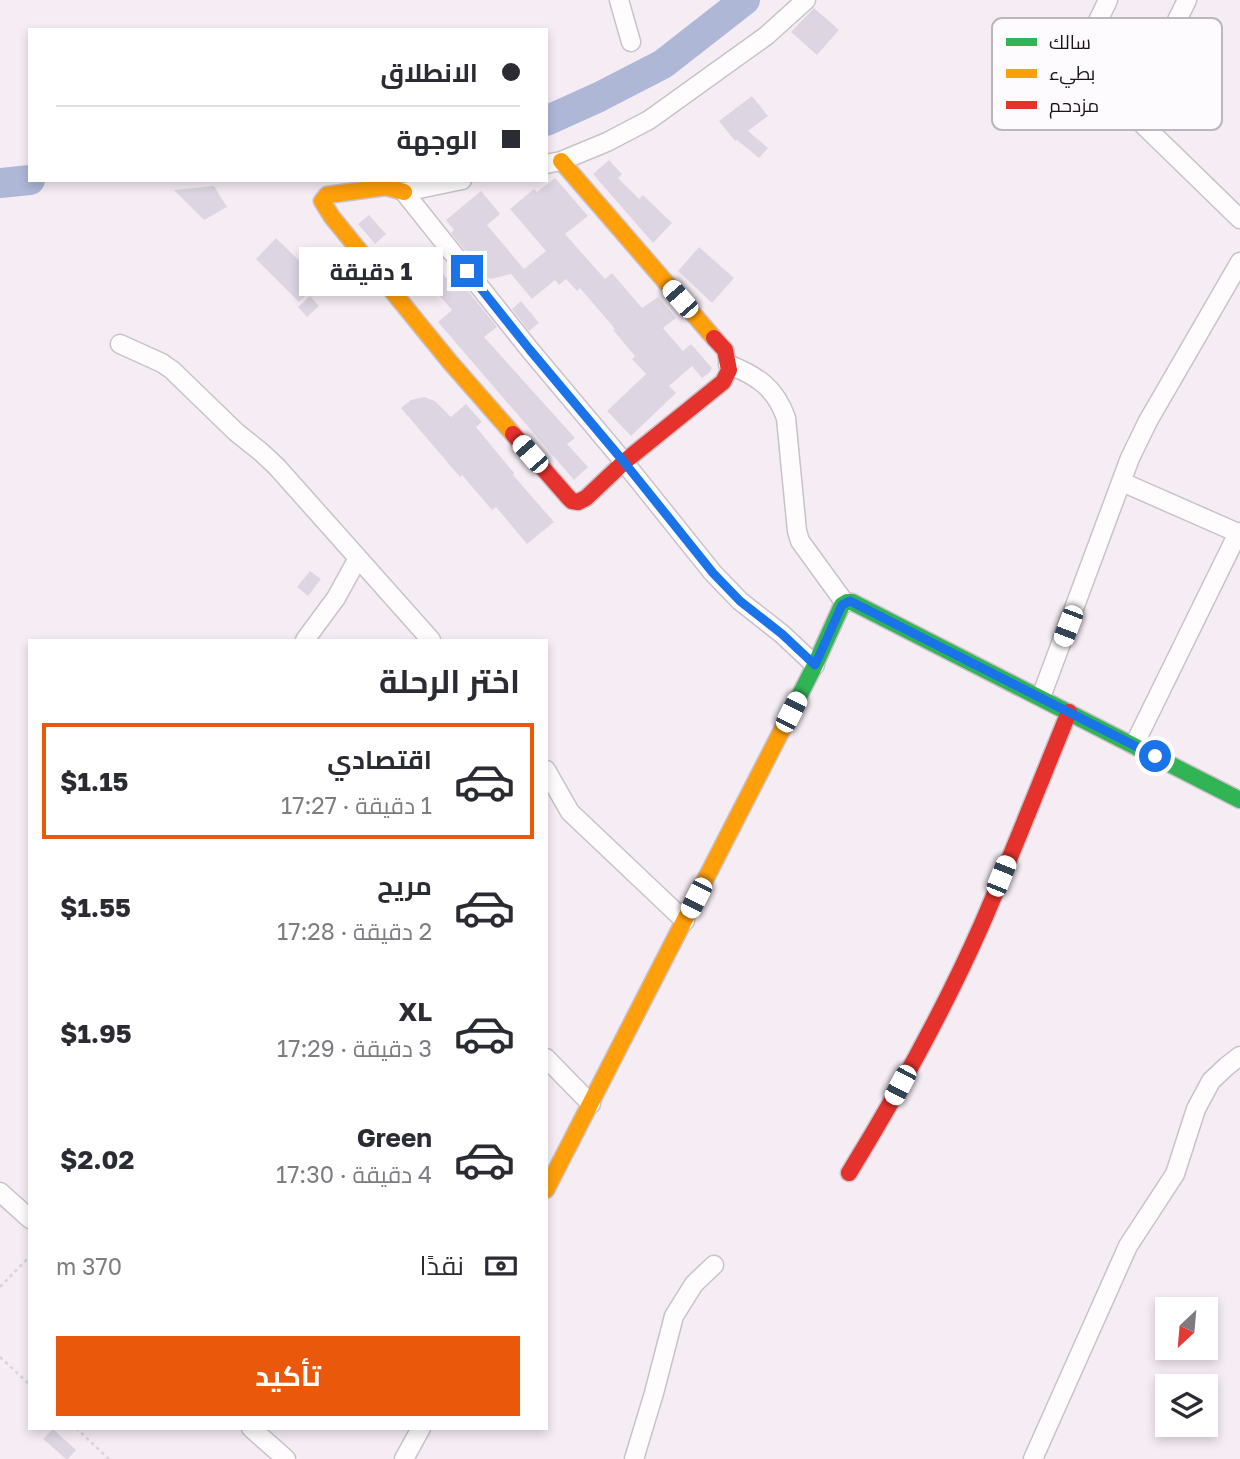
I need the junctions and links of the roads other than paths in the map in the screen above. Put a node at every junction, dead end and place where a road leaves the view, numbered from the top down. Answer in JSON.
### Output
{"nodes":[{"id":1,"x":619,"y":0,"type":"edge"},
{"id":2,"x":806,"y":0,"type":"edge"},
{"id":3,"x":1108,"y":0,"type":"edge"},
{"id":4,"x":1187,"y":0,"type":"edge"},
{"id":5,"x":1099,"y":18,"type":"edge"},
{"id":6,"x":1178,"y":18,"type":"edge"},
{"id":7,"x":631,"y":42,"type":"dead end"},
{"id":8,"x":1149,"y":130,"type":"edge"},
{"id":9,"x":553,"y":162,"type":"edge"},
{"id":10,"x":452,"y":182,"type":"edge"},
{"id":11,"x":404,"y":192,"type":"junction"},
{"id":12,"x":1240,"y":219,"type":"edge"},
{"id":13,"x":1240,"y":262,"type":"edge"},
{"id":14,"x":120,"y":344,"type":"dead end"},
{"id":15,"x":728,"y":363,"type":"junction"},
{"id":16,"x":624,"y":462,"type":"junction"},
{"id":17,"x":1122,"y":482,"type":"junction"},
{"id":18,"x":1239,"y":532,"type":"edge"},
{"id":19,"x":358,"y":558,"type":"junction"},
{"id":20,"x":845,"y":603,"type":"junction"},
{"id":21,"x":306,"y":639,"type":"edge"},
{"id":22,"x":431,"y":639,"type":"edge"},
{"id":23,"x":815,"y":665,"type":"junction"},
{"id":24,"x":1041,"y":697,"type":"junction"},
{"id":25,"x":1069,"y":712,"type":"junction"},
{"id":26,"x":1134,"y":745,"type":"junction"},
{"id":27,"x":548,"y":774,"type":"edge"},
{"id":28,"x":1240,"y":800,"type":"edge"},
{"id":29,"x":685,"y":921,"type":"junction"},
{"id":30,"x":1240,"y":1056,"type":"edge"},
{"id":31,"x":548,"y":1060,"type":"edge"},
{"id":32,"x":591,"y":1104,"type":"junction"},
{"id":33,"x":849,"y":1173,"type":"dead end"},
{"id":34,"x":548,"y":1186,"type":"edge"},
{"id":35,"x":0,"y":1192,"type":"edge"},
{"id":36,"x":28,"y":1217,"type":"edge"},
{"id":37,"x":714,"y":1265,"type":"dead end"},
{"id":38,"x":253,"y":1430,"type":"edge"},
{"id":39,"x":420,"y":1430,"type":"edge"},
{"id":40,"x":286,"y":1459,"type":"edge"},
{"id":41,"x":404,"y":1459,"type":"edge"},
{"id":42,"x":634,"y":1459,"type":"edge"},
{"id":43,"x":1033,"y":1459,"type":"edge"}],
"edges":[{"from":1,"to":7,"type":"street"},
{"from":2,"to":9,"type":"street"},
{"from":3,"to":5,"type":"street"},
{"from":4,"to":6,"type":"street"},
{"from":8,"to":12,"type":"street"},
{"from":9,"to":15,"type":"street"},
{"from":10,"to":11,"type":"street"},
{"from":11,"to":16,"type":"street"},
{"from":11,"to":16,"type":"street"},
{"from":13,"to":17,"type":"street"},
{"from":14,"to":19,"type":"street"},
{"from":15,"to":16,"type":"street"},
{"from":15,"to":20,"type":"street"},
{"from":16,"to":23,"type":"street"},
{"from":17,"to":18,"type":"street"},
{"from":17,"to":24,"type":"street"},
{"from":18,"to":26,"type":"street"},
{"from":19,"to":21,"type":"street"},
{"from":19,"to":22,"type":"street"},
{"from":20,"to":23,"type":"street"},
{"from":20,"to":24,"type":"street"},
{"from":23,"to":29,"type":"street"},
{"from":24,"to":25,"type":"street"},
{"from":25,"to":26,"type":"street"},
{"from":25,"to":33,"type":"street"},
{"from":26,"to":28,"type":"street"},
{"from":27,"to":29,"type":"street"},
{"from":29,"to":32,"type":"street"},
{"from":30,"to":43,"type":"street"},
{"from":31,"to":32,"type":"street"},
{"from":32,"to":34,"type":"street"},
{"from":35,"to":36,"type":"street"},
{"from":37,"to":42,"type":"street"},
{"from":38,"to":40,"type":"street"},
{"from":39,"to":41,"type":"street"}]}
